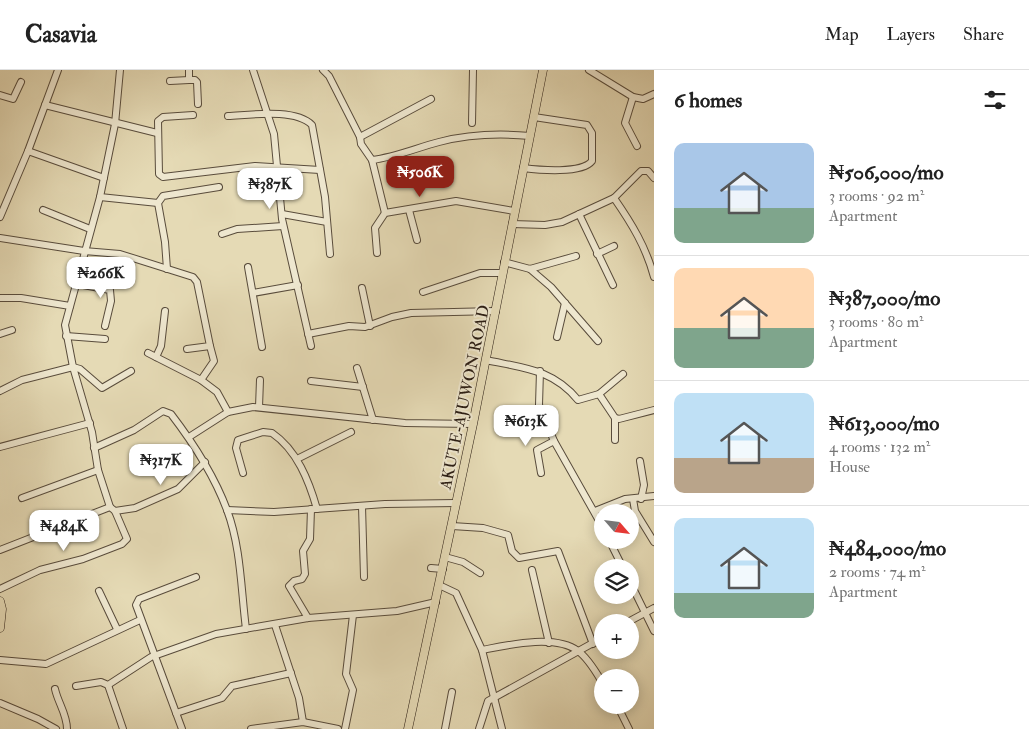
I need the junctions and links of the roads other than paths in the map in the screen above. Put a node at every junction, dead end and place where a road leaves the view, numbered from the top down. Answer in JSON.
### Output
{"nodes":[{"id":1,"x":58,"y":70,"type":"edge"},
{"id":2,"x":120,"y":70,"type":"edge"},
{"id":3,"x":189,"y":70,"type":"edge"},
{"id":4,"x":253,"y":70,"type":"edge"},
{"id":5,"x":323,"y":70,"type":"edge"},
{"id":6,"x":473,"y":70,"type":"edge"},
{"id":7,"x":543,"y":70,"type":"edge"},
{"id":8,"x":589,"y":70,"type":"edge"},
{"id":9,"x":189,"y":80,"type":"junction"},
{"id":10,"x":170,"y":81,"type":"dead end"},
{"id":11,"x":21,"y":82,"type":"dead end"},
{"id":12,"x":654,"y":94,"type":"edge"},
{"id":13,"x":0,"y":95,"type":"edge"},
{"id":14,"x":634,"y":97,"type":"junction"},
{"id":15,"x":431,"y":99,"type":"dead end"},
{"id":16,"x":198,"y":104,"type":"dead end"},
{"id":17,"x":45,"y":105,"type":"junction"},
{"id":18,"x":268,"y":114,"type":"junction"},
{"id":19,"x":193,"y":115,"type":"dead end"},
{"id":20,"x":228,"y":116,"type":"dead end"},
{"id":21,"x":534,"y":117,"type":"junction"},
{"id":22,"x":472,"y":123,"type":"dead end"},
{"id":23,"x":115,"y":124,"type":"junction"},
{"id":24,"x":157,"y":134,"type":"junction"},
{"id":25,"x":530,"y":136,"type":"junction"},
{"id":26,"x":360,"y":137,"type":"junction"},
{"id":27,"x":637,"y":146,"type":"dead end"},
{"id":28,"x":28,"y":151,"type":"junction"},
{"id":29,"x":372,"y":160,"type":"junction"},
{"id":30,"x":278,"y":166,"type":"junction"},
{"id":31,"x":523,"y":168,"type":"junction"},
{"id":32,"x":320,"y":170,"type":"junction"},
{"id":33,"x":104,"y":178,"type":"junction"},
{"id":34,"x":654,"y":178,"type":"edge"},
{"id":35,"x":219,"y":187,"type":"dead end"},
{"id":36,"x":100,"y":197,"type":"junction"},
{"id":37,"x":614,"y":198,"type":"junction"},
{"id":38,"x":158,"y":203,"type":"junction"},
{"id":39,"x":42,"y":210,"type":"dead end"},
{"id":40,"x":409,"y":210,"type":"junction"},
{"id":41,"x":514,"y":212,"type":"junction"},
{"id":42,"x":1,"y":213,"type":"edge"},
{"id":43,"x":385,"y":213,"type":"junction"},
{"id":44,"x":282,"y":214,"type":"junction"},
{"id":45,"x":579,"y":214,"type":"junction"},
{"id":46,"x":327,"y":222,"type":"junction"},
{"id":47,"x":512,"y":224,"type":"junction"},
{"id":48,"x":284,"y":226,"type":"junction"},
{"id":49,"x":90,"y":229,"type":"junction"},
{"id":50,"x":222,"y":234,"type":"dead end"},
{"id":51,"x":0,"y":238,"type":"edge"},
{"id":52,"x":417,"y":240,"type":"dead end"},
{"id":53,"x":614,"y":246,"type":"dead end"},
{"id":54,"x":84,"y":251,"type":"junction"},
{"id":55,"x":377,"y":253,"type":"dead end"},
{"id":56,"x":330,"y":254,"type":"dead end"},
{"id":57,"x":598,"y":254,"type":"junction"},
{"id":58,"x":576,"y":256,"type":"dead end"},
{"id":59,"x":504,"y":262,"type":"junction"},
{"id":60,"x":248,"y":267,"type":"dead end"},
{"id":61,"x":167,"y":269,"type":"junction"},
{"id":62,"x":530,"y":269,"type":"junction"},
{"id":63,"x":502,"y":273,"type":"junction"},
{"id":64,"x":654,"y":277,"type":"edge"},
{"id":65,"x":78,"y":284,"type":"junction"},
{"id":66,"x":613,"y":285,"type":"dead end"},
{"id":67,"x":298,"y":286,"type":"junction"},
{"id":68,"x":362,"y":288,"type":"dead end"},
{"id":69,"x":423,"y":292,"type":"dead end"},
{"id":70,"x":253,"y":293,"type":"junction"},
{"id":71,"x":0,"y":298,"type":"edge"},
{"id":72,"x":565,"y":303,"type":"junction"},
{"id":73,"x":70,"y":306,"type":"junction"},
{"id":74,"x":165,"y":311,"type":"dead end"},
{"id":75,"x":496,"y":311,"type":"junction"},
{"id":76,"x":105,"y":326,"type":"dead end"},
{"id":77,"x":370,"y":326,"type":"junction"},
{"id":78,"x":12,"y":330,"type":"dead end"},
{"id":79,"x":0,"y":334,"type":"edge"},
{"id":80,"x":308,"y":334,"type":"junction"},
{"id":81,"x":66,"y":336,"type":"junction"},
{"id":82,"x":557,"y":337,"type":"dead end"},
{"id":83,"x":105,"y":340,"type":"dead end"},
{"id":84,"x":598,"y":341,"type":"dead end"},
{"id":85,"x":210,"y":346,"type":"junction"},
{"id":86,"x":310,"y":346,"type":"dead end"},
{"id":87,"x":262,"y":347,"type":"dead end"},
{"id":88,"x":187,"y":349,"type":"dead end"},
{"id":89,"x":148,"y":353,"type":"dead end"},
{"id":90,"x":156,"y":357,"type":"junction"},
{"id":91,"x":486,"y":360,"type":"junction"},
{"id":92,"x":73,"y":367,"type":"junction"},
{"id":93,"x":357,"y":368,"type":"dead end"},
{"id":94,"x":131,"y":371,"type":"dead end"},
{"id":95,"x":540,"y":371,"type":"junction"},
{"id":96,"x":623,"y":374,"type":"dead end"},
{"id":97,"x":201,"y":380,"type":"junction"},
{"id":98,"x":260,"y":380,"type":"dead end"},
{"id":99,"x":311,"y":381,"type":"dead end"},
{"id":100,"x":363,"y":387,"type":"junction"},
{"id":101,"x":0,"y":391,"type":"edge"},
{"id":102,"x":599,"y":394,"type":"junction"},
{"id":103,"x":259,"y":407,"type":"junction"},
{"id":104,"x":654,"y":410,"type":"edge"},
{"id":105,"x":228,"y":412,"type":"junction"},
{"id":106,"x":615,"y":418,"type":"junction"},
{"id":107,"x":373,"y":420,"type":"junction"},
{"id":108,"x":90,"y":423,"type":"junction"},
{"id":109,"x":473,"y":424,"type":"junction"},
{"id":110,"x":351,"y":432,"type":"dead end"},
{"id":111,"x":189,"y":437,"type":"junction"},
{"id":112,"x":615,"y":440,"type":"dead end"},
{"id":113,"x":554,"y":441,"type":"junction"},
{"id":114,"x":0,"y":447,"type":"edge"},
{"id":115,"x":94,"y":448,"type":"junction"},
{"id":116,"x":297,"y":459,"type":"junction"},
{"id":117,"x":640,"y":461,"type":"dead end"},
{"id":118,"x":206,"y":462,"type":"junction"},
{"id":119,"x":98,"y":470,"type":"junction"},
{"id":120,"x":243,"y":473,"type":"dead end"},
{"id":121,"x":541,"y":473,"type":"dead end"},
{"id":122,"x":654,"y":496,"type":"edge"},
{"id":123,"x":22,"y":498,"type":"dead end"},
{"id":124,"x":633,"y":499,"type":"junction"},
{"id":125,"x":641,"y":499,"type":"junction"},
{"id":126,"x":456,"y":503,"type":"junction"},
{"id":127,"x":612,"y":504,"type":"edge"},
{"id":128,"x":362,"y":506,"type":"junction"},
{"id":129,"x":113,"y":509,"type":"junction"},
{"id":130,"x":314,"y":509,"type":"junction"},
{"id":131,"x":594,"y":509,"type":"edge"},
{"id":132,"x":228,"y":510,"type":"junction"},
{"id":133,"x":452,"y":526,"type":"junction"},
{"id":134,"x":654,"y":542,"type":"edge"},
{"id":135,"x":0,"y":550,"type":"edge"},
{"id":136,"x":445,"y":557,"type":"junction"},
{"id":137,"x":431,"y":568,"type":"dead end"},
{"id":138,"x":443,"y":569,"type":"junction"},
{"id":139,"x":532,"y":570,"type":"dead end"},
{"id":140,"x":480,"y":573,"type":"dead end"},
{"id":141,"x":196,"y":577,"type":"dead end"},
{"id":142,"x":364,"y":577,"type":"dead end"},
{"id":143,"x":440,"y":585,"type":"junction"},
{"id":144,"x":0,"y":589,"type":"edge"},
{"id":145,"x":99,"y":591,"type":"dead end"},
{"id":146,"x":0,"y":601,"type":"edge"},
{"id":147,"x":639,"y":601,"type":"edge"},
{"id":148,"x":436,"y":602,"type":"junction"},
{"id":149,"x":654,"y":608,"type":"edge"},
{"id":150,"x":645,"y":613,"type":"junction"},
{"id":151,"x":353,"y":615,"type":"junction"},
{"id":152,"x":639,"y":616,"type":"edge"},
{"id":153,"x":308,"y":618,"type":"junction"},
{"id":154,"x":140,"y":620,"type":"junction"},
{"id":155,"x":274,"y":624,"type":"junction"},
{"id":156,"x":0,"y":628,"type":"edge"},
{"id":157,"x":246,"y":628,"type":"junction"},
{"id":158,"x":117,"y":629,"type":"junction"},
{"id":159,"x":654,"y":631,"type":"edge"},
{"id":160,"x":548,"y":643,"type":"junction"},
{"id":161,"x":592,"y":644,"type":"joint"},
{"id":162,"x":482,"y":650,"type":"junction"},
{"id":163,"x":580,"y":651,"type":"junction"},
{"id":164,"x":157,"y":656,"type":"junction"},
{"id":165,"x":0,"y":660,"type":"edge"},
{"id":166,"x":594,"y":671,"type":"edge"},
{"id":167,"x":291,"y":672,"type":"junction"},
{"id":168,"x":108,"y":685,"type":"junction"},
{"id":169,"x":76,"y":686,"type":"dead end"},
{"id":170,"x":55,"y":689,"type":"dead end"},
{"id":171,"x":452,"y":692,"type":"dead end"},
{"id":172,"x":493,"y":699,"type":"junction"},
{"id":173,"x":0,"y":703,"type":"edge"},
{"id":174,"x":176,"y":713,"type":"junction"},
{"id":175,"x":622,"y":714,"type":"edge"},
{"id":176,"x":303,"y":722,"type":"junction"},
{"id":177,"x":56,"y":729,"type":"edge"},
{"id":178,"x":67,"y":729,"type":"edge"},
{"id":179,"x":123,"y":729,"type":"edge"},
{"id":180,"x":182,"y":729,"type":"edge"},
{"id":181,"x":250,"y":729,"type":"edge"},
{"id":182,"x":338,"y":729,"type":"edge"},
{"id":183,"x":345,"y":729,"type":"edge"},
{"id":184,"x":408,"y":729,"type":"edge"},
{"id":185,"x":444,"y":729,"type":"edge"},
{"id":186,"x":479,"y":729,"type":"edge"},
{"id":187,"x":502,"y":729,"type":"edge"},
{"id":188,"x":629,"y":729,"type":"edge"}],
"edges":[{"from":1,"to":17,"type":"street"},
{"from":2,"to":23,"type":"street"},
{"from":3,"to":9,"type":"street"},
{"from":4,"to":18,"type":"street"},
{"from":5,"to":26,"type":"street"},
{"from":6,"to":22,"type":"street"},
{"from":7,"to":21,"type":"main road","name":"AKUTE-AJUWON ROAD"},
{"from":8,"to":14,"type":"street"},
{"from":9,"to":10,"type":"street"},
{"from":9,"to":16,"type":"street"},
{"from":11,"to":13,"type":"street"},
{"from":12,"to":14,"type":"street"},
{"from":14,"to":27,"type":"street"},
{"from":15,"to":26,"type":"street"},
{"from":17,"to":23,"type":"street"},
{"from":17,"to":28,"type":"street"},
{"from":18,"to":20,"type":"street"},
{"from":18,"to":30,"type":"street"},
{"from":18,"to":32,"type":"street"},
{"from":19,"to":24,"type":"street"},
{"from":21,"to":25,"type":"main road","name":"AKUTE-AJUWON ROAD"},
{"from":21,"to":31,"type":"street"},
{"from":23,"to":24,"type":"street"},
{"from":23,"to":33,"type":"street"},
{"from":24,"to":30,"type":"street"},
{"from":25,"to":29,"type":"street"},
{"from":25,"to":31,"type":"main road","name":"AKUTE-AJUWON ROAD"},
{"from":26,"to":29,"type":"street"},
{"from":28,"to":33,"type":"street"},
{"from":28,"to":42,"type":"street"},
{"from":29,"to":43,"type":"street"},
{"from":30,"to":32,"type":"street"},
{"from":30,"to":44,"type":"street"},
{"from":31,"to":41,"type":"main road","name":"AKUTE-AJUWON ROAD"},
{"from":32,"to":46,"type":"street"},
{"from":33,"to":36,"type":"street"},
{"from":34,"to":37,"type":"street"},
{"from":35,"to":38,"type":"street"},
{"from":36,"to":38,"type":"street"},
{"from":36,"to":49,"type":"street"},
{"from":37,"to":45,"type":"street"},
{"from":37,"to":64,"type":"street"},
{"from":38,"to":61,"type":"street"},
{"from":39,"to":49,"type":"street"},
{"from":40,"to":41,"type":"street"},
{"from":40,"to":43,"type":"street"},
{"from":40,"to":52,"type":"street"},
{"from":41,"to":47,"type":"main road","name":"AKUTE-AJUWON ROAD"},
{"from":43,"to":55,"type":"street"},
{"from":44,"to":46,"type":"street"},
{"from":44,"to":48,"type":"street"},
{"from":45,"to":47,"type":"street"},
{"from":45,"to":57,"type":"street"},
{"from":46,"to":56,"type":"street"},
{"from":47,"to":59,"type":"main road","name":"AKUTE-AJUWON ROAD"},
{"from":48,"to":50,"type":"street"},
{"from":48,"to":67,"type":"street"},
{"from":49,"to":54,"type":"street"},
{"from":51,"to":54,"type":"street"},
{"from":53,"to":57,"type":"street"},
{"from":54,"to":61,"type":"street"},
{"from":54,"to":65,"type":"street"},
{"from":57,"to":66,"type":"street"},
{"from":58,"to":62,"type":"street"},
{"from":59,"to":62,"type":"street"},
{"from":59,"to":63,"type":"main road","name":"AKUTE-AJUWON ROAD"},
{"from":60,"to":70,"type":"street"},
{"from":61,"to":85,"type":"street"},
{"from":62,"to":72,"type":"street"},
{"from":63,"to":69,"type":"street"},
{"from":63,"to":75,"type":"main road","name":"AKUTE-AJUWON ROAD"},
{"from":65,"to":73,"type":"street"},
{"from":65,"to":76,"type":"street"},
{"from":67,"to":70,"type":"street"},
{"from":67,"to":80,"type":"street"},
{"from":68,"to":77,"type":"street"},
{"from":70,"to":87,"type":"street"},
{"from":71,"to":73,"type":"street"},
{"from":72,"to":82,"type":"street"},
{"from":72,"to":84,"type":"street"},
{"from":73,"to":81,"type":"street"},
{"from":74,"to":90,"type":"street"},
{"from":75,"to":77,"type":"street"},
{"from":75,"to":91,"type":"main road","name":"AKUTE-AJUWON ROAD"},
{"from":77,"to":80,"type":"street"},
{"from":78,"to":79,"type":"street"},
{"from":80,"to":86,"type":"street"},
{"from":81,"to":83,"type":"street"},
{"from":81,"to":92,"type":"street"},
{"from":85,"to":88,"type":"street"},
{"from":85,"to":97,"type":"street"},
{"from":89,"to":90,"type":"street"},
{"from":90,"to":97,"type":"street"},
{"from":91,"to":95,"type":"street"},
{"from":91,"to":109,"type":"main road","name":"AKUTE-AJUWON ROAD"},
{"from":92,"to":94,"type":"street"},
{"from":92,"to":101,"type":"street"},
{"from":92,"to":108,"type":"street"},
{"from":93,"to":100,"type":"street"},
{"from":95,"to":102,"type":"street"},
{"from":95,"to":113,"type":"street"},
{"from":96,"to":102,"type":"street"},
{"from":97,"to":105,"type":"street"},
{"from":98,"to":103,"type":"street"},
{"from":99,"to":100,"type":"street"},
{"from":100,"to":107,"type":"street"},
{"from":102,"to":106,"type":"street"},
{"from":103,"to":105,"type":"street"},
{"from":103,"to":107,"type":"street"},
{"from":104,"to":106,"type":"street"},
{"from":105,"to":111,"type":"street"},
{"from":106,"to":112,"type":"street"},
{"from":107,"to":109,"type":"street"},
{"from":108,"to":114,"type":"street"},
{"from":108,"to":115,"type":"street"},
{"from":109,"to":126,"type":"main road","name":"AKUTE-AJUWON ROAD"},
{"from":110,"to":116,"type":"street"},
{"from":111,"to":115,"type":"street"},
{"from":111,"to":118,"type":"street"},
{"from":113,"to":121,"type":"street"},
{"from":113,"to":131,"type":"street"},
{"from":115,"to":119,"type":"street"},
{"from":116,"to":120,"type":"street"},
{"from":116,"to":130,"type":"street"},
{"from":117,"to":125,"type":"street"},
{"from":118,"to":129,"type":"street"},
{"from":118,"to":132,"type":"street"},
{"from":119,"to":123,"type":"street"},
{"from":119,"to":129,"type":"street"},
{"from":122,"to":125,"type":"street"},
{"from":124,"to":125,"type":"street"},
{"from":124,"to":127,"type":"street"},
{"from":124,"to":134,"type":"street"},
{"from":126,"to":128,"type":"street"},
{"from":126,"to":133,"type":"main road","name":"AKUTE-AJUWON ROAD"},
{"from":128,"to":130,"type":"street"},
{"from":128,"to":142,"type":"street"},
{"from":129,"to":135,"type":"street"},
{"from":129,"to":144,"type":"street"},
{"from":130,"to":132,"type":"street"},
{"from":130,"to":153,"type":"street"},
{"from":132,"to":157,"type":"street"},
{"from":133,"to":136,"type":"main road","name":"AKUTE-AJUWON ROAD"},
{"from":133,"to":161,"type":"street"},
{"from":136,"to":138,"type":"main road","name":"AKUTE-AJUWON ROAD"},
{"from":136,"to":140,"type":"street"},
{"from":137,"to":138,"type":"street"},
{"from":138,"to":143,"type":"main road","name":"AKUTE-AJUWON ROAD"},
{"from":139,"to":160,"type":"street"},
{"from":141,"to":154,"type":"street"},
{"from":143,"to":148,"type":"main road","name":"AKUTE-AJUWON ROAD"},
{"from":143,"to":162,"type":"street"},
{"from":145,"to":158,"type":"street"},
{"from":146,"to":156,"type":"main road"},
{"from":147,"to":150,"type":"street"},
{"from":148,"to":151,"type":"street"},
{"from":148,"to":184,"type":"main road","name":"AKUTE-AJUWON ROAD"},
{"from":149,"to":150,"type":"street"},
{"from":150,"to":152,"type":"street"},
{"from":150,"to":159,"type":"street"},
{"from":151,"to":153,"type":"street"},
{"from":151,"to":183,"type":"street"},
{"from":153,"to":155,"type":"street"},
{"from":154,"to":158,"type":"street"},
{"from":154,"to":164,"type":"street"},
{"from":155,"to":157,"type":"street"},
{"from":155,"to":167,"type":"street"},
{"from":157,"to":164,"type":"street"},
{"from":158,"to":165,"type":"street"},
{"from":160,"to":162,"type":"street"},
{"from":160,"to":163,"type":"street"},
{"from":161,"to":163,"type":"street"},
{"from":162,"to":172,"type":"street"},
{"from":163,"to":166,"type":"street"},
{"from":163,"to":172,"type":"street"},
{"from":164,"to":168,"type":"street"},
{"from":164,"to":174,"type":"street"},
{"from":167,"to":174,"type":"street"},
{"from":167,"to":176,"type":"street"},
{"from":168,"to":169,"type":"street"},
{"from":168,"to":179,"type":"street"},
{"from":170,"to":178,"type":"street"},
{"from":171,"to":185,"type":"street"},
{"from":172,"to":186,"type":"street"},
{"from":172,"to":187,"type":"street"},
{"from":173,"to":177,"type":"street"},
{"from":174,"to":180,"type":"street"},
{"from":175,"to":188,"type":"street"},
{"from":176,"to":181,"type":"street"},
{"from":176,"to":182,"type":"street"}]}
